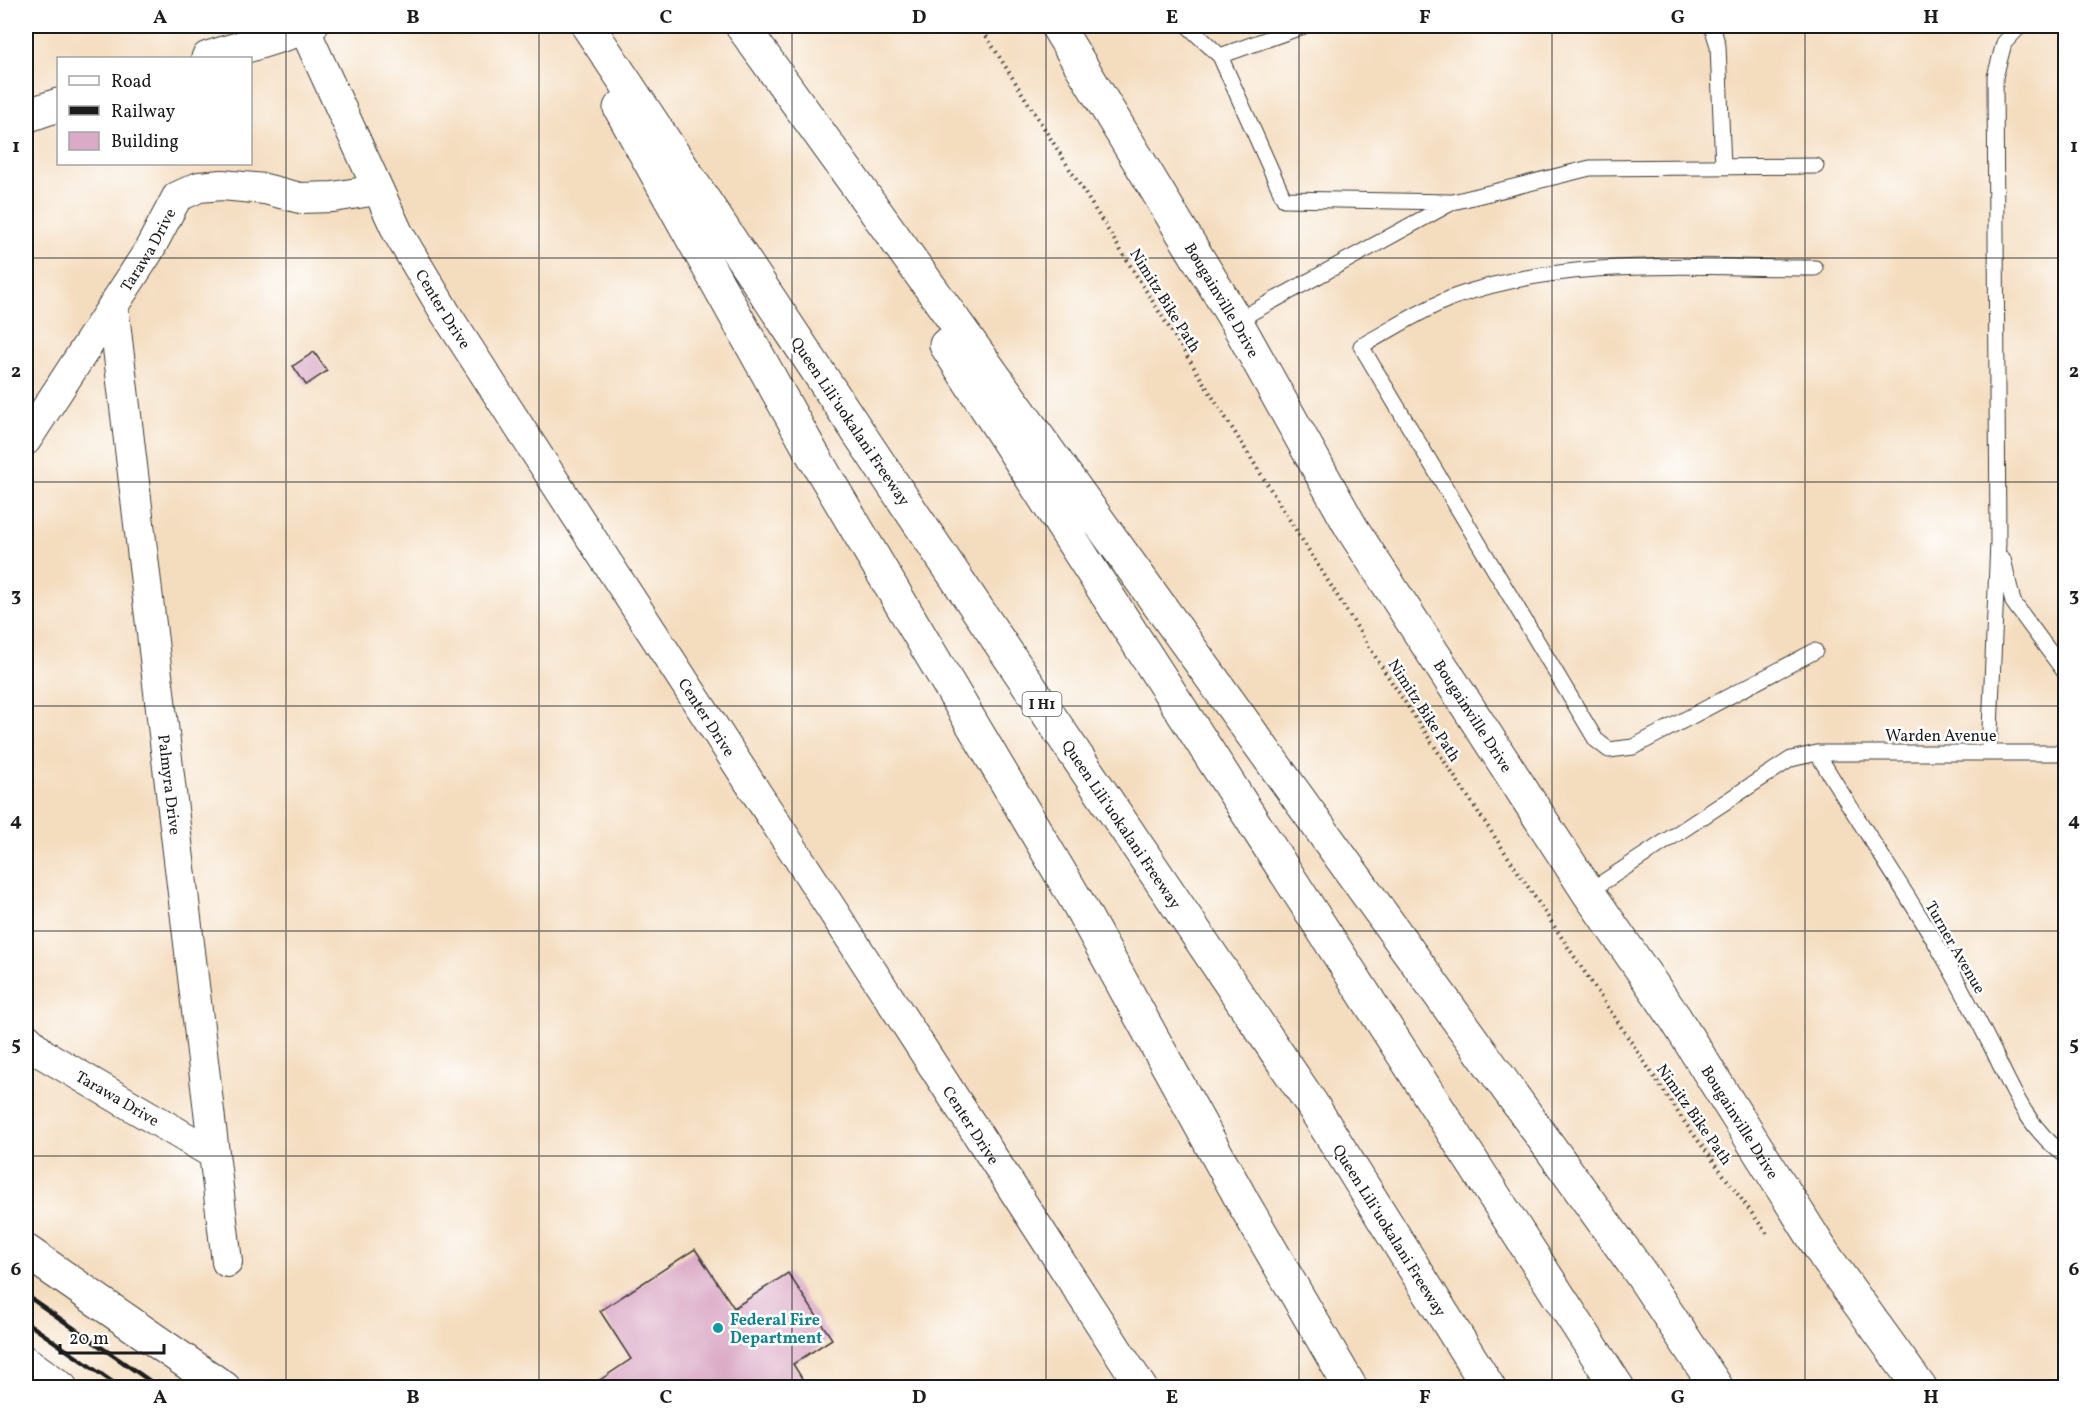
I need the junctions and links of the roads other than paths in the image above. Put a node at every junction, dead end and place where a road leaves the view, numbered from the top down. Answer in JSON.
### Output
{"nodes":[{"id":1,"x":573,"y":26,"type":"edge"},
{"id":2,"x":588,"y":26,"type":"edge"},
{"id":3,"x":742,"y":26,"type":"edge"},
{"id":4,"x":1057,"y":26,"type":"edge"},
{"id":5,"x":1188,"y":26,"type":"edge"},
{"id":6,"x":1304,"y":26,"type":"edge"},
{"id":7,"x":1712,"y":26,"type":"edge"},
{"id":8,"x":2020,"y":26,"type":"edge"},
{"id":9,"x":308,"y":27,"type":"edge"},
{"id":10,"x":1220,"y":56,"type":"junction"},
{"id":11,"x":211,"y":57,"type":"edge"},
{"id":12,"x":57,"y":105,"type":"edge"},
{"id":13,"x":26,"y":116,"type":"edge"},
{"id":14,"x":1816,"y":166,"type":"dead end"},
{"id":15,"x":1723,"y":167,"type":"junction"},
{"id":16,"x":377,"y":190,"type":"junction"},
{"id":17,"x":1453,"y":202,"type":"junction"},
{"id":18,"x":1815,"y":268,"type":"dead end"},
{"id":19,"x":113,"y":306,"type":"junction"},
{"id":20,"x":1236,"y":321,"type":"junction"},
{"id":21,"x":26,"y":440,"type":"edge"},
{"id":22,"x":1998,"y":542,"type":"junction"},
{"id":23,"x":1815,"y":651,"type":"dead end"},
{"id":24,"x":2066,"y":674,"type":"edge"},
{"id":25,"x":1817,"y":753,"type":"junction"},
{"id":26,"x":1989,"y":753,"type":"junction"},
{"id":27,"x":2066,"y":753,"type":"edge"},
{"id":28,"x":1588,"y":892,"type":"junction"},
{"id":29,"x":26,"y":1038,"type":"edge"},
{"id":30,"x":212,"y":1153,"type":"junction"},
{"id":31,"x":2066,"y":1156,"type":"edge"},
{"id":32,"x":26,"y":1251,"type":"edge"},
{"id":33,"x":227,"y":1262,"type":"dead end"},
{"id":34,"x":26,"y":1363,"type":"edge"},
{"id":35,"x":61,"y":1388,"type":"edge"},
{"id":36,"x":224,"y":1388,"type":"edge"},
{"id":37,"x":1142,"y":1388,"type":"edge"},
{"id":38,"x":1351,"y":1388,"type":"edge"},
{"id":39,"x":1489,"y":1388,"type":"edge"},
{"id":40,"x":1618,"y":1388,"type":"edge"},
{"id":41,"x":1717,"y":1388,"type":"edge"},
{"id":42,"x":1920,"y":1388,"type":"edge"}],
"edges":[{"from":1,"to":38,"type":"main road"},
{"from":2,"to":39,"type":"main road","name":"Queen Liliʻuokalani Freeway","number":"I H1"},
{"from":3,"to":40,"type":"main road"},
{"from":3,"to":41,"type":"main road"},
{"from":4,"to":20,"type":"main road","name":"Bougainville Drive"},
{"from":5,"to":10,"type":"lane"},
{"from":6,"to":10,"type":"lane"},
{"from":7,"to":15,"type":"lane"},
{"from":8,"to":22,"type":"lane"},
{"from":9,"to":11,"type":"main road"},
{"from":9,"to":16,"type":"street","name":"Center Drive"},
{"from":10,"to":17,"type":"lane"},
{"from":12,"to":13,"type":"main road"},
{"from":14,"to":15,"type":"lane"},
{"from":15,"to":17,"type":"lane"},
{"from":16,"to":19,"type":"street","name":"Tarawa Drive"},
{"from":16,"to":37,"type":"street","name":"Center Drive"},
{"from":17,"to":20,"type":"lane"},
{"from":18,"to":23,"type":"lane"},
{"from":19,"to":21,"type":"street","name":"Tarawa Drive"},
{"from":19,"to":30,"type":"street","name":"Palmyra Drive"},
{"from":20,"to":28,"type":"main road","name":"Bougainville Drive"},
{"from":22,"to":24,"type":"lane"},
{"from":22,"to":26,"type":"lane"},
{"from":25,"to":26,"type":"lane","name":"Warden Avenue"},
{"from":25,"to":28,"type":"lane","name":"Warden Avenue"},
{"from":25,"to":31,"type":"lane","name":"Turner Avenue"},
{"from":26,"to":27,"type":"lane","name":"Warden Avenue"},
{"from":28,"to":42,"type":"main road","name":"Bougainville Drive"},
{"from":29,"to":30,"type":"street","name":"Tarawa Drive"},
{"from":30,"to":33,"type":"street","name":"Palmyra Drive"},
{"from":32,"to":36,"type":"main road"},
{"from":34,"to":35,"type":"main road"}]}
